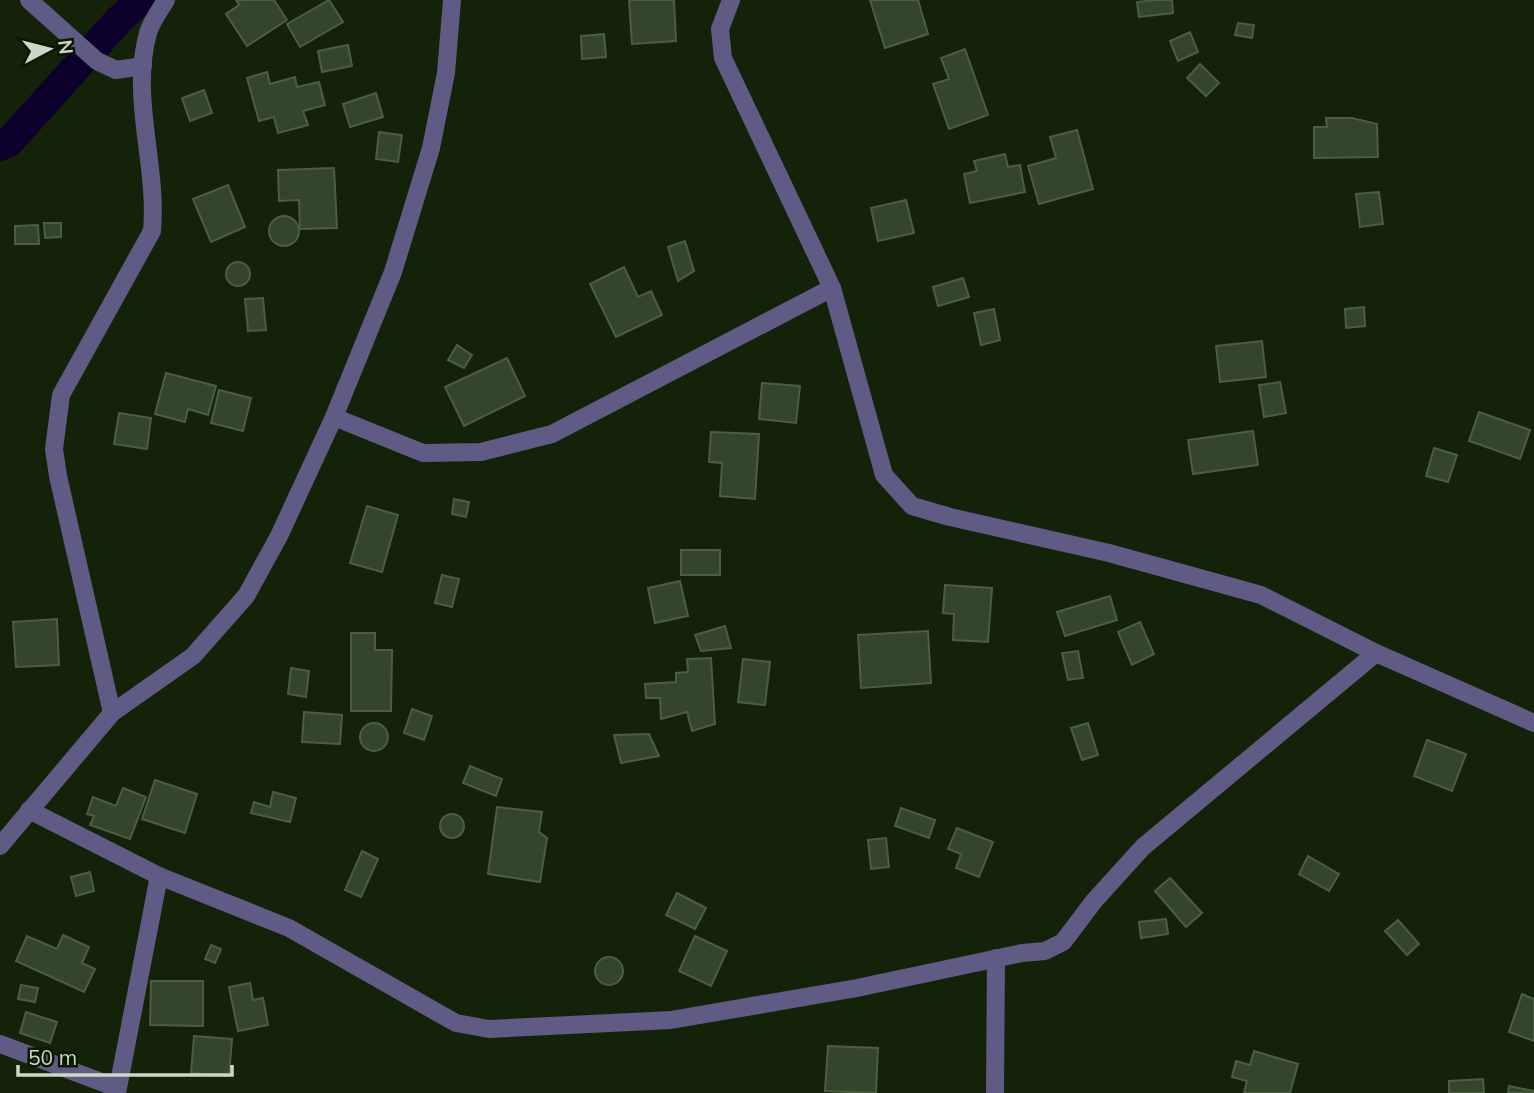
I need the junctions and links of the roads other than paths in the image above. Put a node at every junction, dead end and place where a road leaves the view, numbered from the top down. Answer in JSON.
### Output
{"nodes":[{"id":1,"x":29,"y":0,"type":"edge"},
{"id":2,"x":166,"y":0,"type":"edge"},
{"id":3,"x":452,"y":0,"type":"edge"},
{"id":4,"x":731,"y":0,"type":"edge"},
{"id":5,"x":143,"y":66,"type":"junction"},
{"id":6,"x":832,"y":288,"type":"junction"},
{"id":7,"x":334,"y":417,"type":"junction"},
{"id":8,"x":1377,"y":653,"type":"junction"},
{"id":9,"x":113,"y":713,"type":"junction"},
{"id":10,"x":1534,"y":723,"type":"edge"},
{"id":11,"x":29,"y":810,"type":"junction"},
{"id":12,"x":0,"y":846,"type":"edge"},
{"id":13,"x":159,"y":877,"type":"junction"},
{"id":14,"x":996,"y":958,"type":"junction"},
{"id":15,"x":0,"y":1044,"type":"edge"},
{"id":16,"x":117,"y":1091,"type":"edge"},
{"id":17,"x":995,"y":1093,"type":"edge"}],
"edges":[{"from":1,"to":5,"type":"street"},
{"from":2,"to":5,"type":"street"},
{"from":3,"to":7,"type":"street"},
{"from":4,"to":6,"type":"street"},
{"from":5,"to":9,"type":"street"},
{"from":6,"to":7,"type":"street"},
{"from":6,"to":8,"type":"street"},
{"from":7,"to":9,"type":"street"},
{"from":8,"to":10,"type":"street"},
{"from":8,"to":14,"type":"street"},
{"from":9,"to":11,"type":"street"},
{"from":11,"to":12,"type":"street"},
{"from":11,"to":13,"type":"street"},
{"from":13,"to":14,"type":"street"},
{"from":13,"to":16,"type":"street"},
{"from":14,"to":17,"type":"street"},
{"from":15,"to":16,"type":"street"}]}
